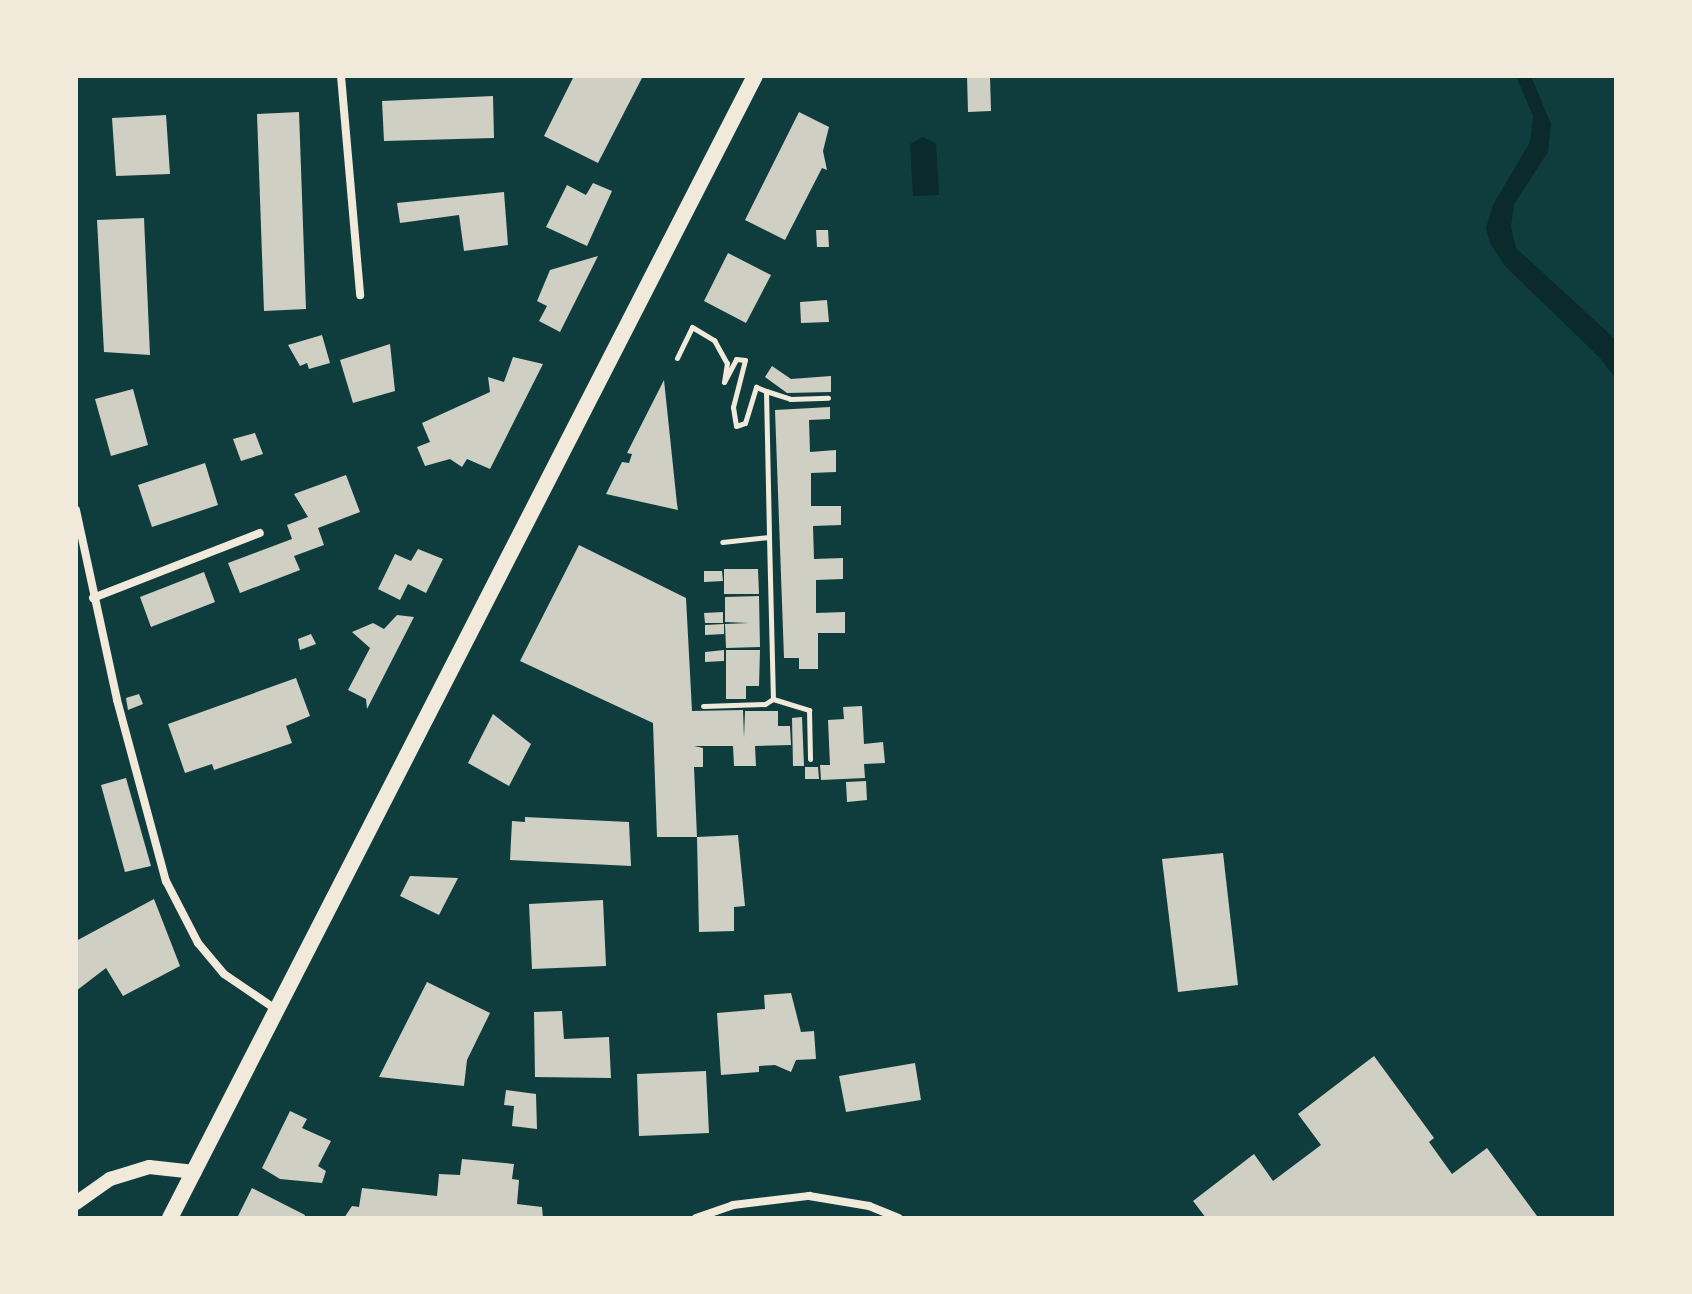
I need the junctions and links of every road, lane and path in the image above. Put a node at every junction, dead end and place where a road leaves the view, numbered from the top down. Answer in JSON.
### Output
{"nodes":[{"id":1,"x":341,"y":76,"type":"edge"},
{"id":2,"x":755,"y":76,"type":"edge"},
{"id":3,"x":360,"y":295,"type":"dead end"},
{"id":4,"x":677,"y":358,"type":"dead end"},
{"id":5,"x":765,"y":390,"type":"junction"},
{"id":6,"x":828,"y":398,"type":"dead end"},
{"id":7,"x":76,"y":510,"type":"edge"},
{"id":8,"x":260,"y":533,"type":"dead end"},
{"id":9,"x":769,"y":537,"type":"junction"},
{"id":10,"x":722,"y":542,"type":"dead end"},
{"id":11,"x":93,"y":598,"type":"junction"},
{"id":12,"x":773,"y":699,"type":"junction"},
{"id":13,"x":703,"y":706,"type":"dead end"},
{"id":14,"x":810,"y":759,"type":"dead end"},
{"id":15,"x":278,"y":1010,"type":"junction"},
{"id":16,"x":195,"y":1172,"type":"junction"},
{"id":17,"x":76,"y":1203,"type":"edge"},
{"id":18,"x":170,"y":1218,"type":"edge"},
{"id":19,"x":696,"y":1218,"type":"edge"},
{"id":20,"x":899,"y":1218,"type":"edge"}],
"edges":[{"from":1,"to":3,"type":"street"},
{"from":2,"to":15,"type":"main road"},
{"from":4,"to":5,"type":"path"},
{"from":5,"to":6,"type":"path"},
{"from":5,"to":9,"type":"path"},
{"from":7,"to":11,"type":"street"},
{"from":8,"to":11,"type":"street"},
{"from":9,"to":10,"type":"path"},
{"from":9,"to":12,"type":"path"},
{"from":11,"to":15,"type":"street"},
{"from":12,"to":13,"type":"path"},
{"from":12,"to":14,"type":"path"},
{"from":15,"to":16,"type":"main road"},
{"from":16,"to":17,"type":"street"},
{"from":16,"to":18,"type":"main road"},
{"from":19,"to":20,"type":"street"}]}
